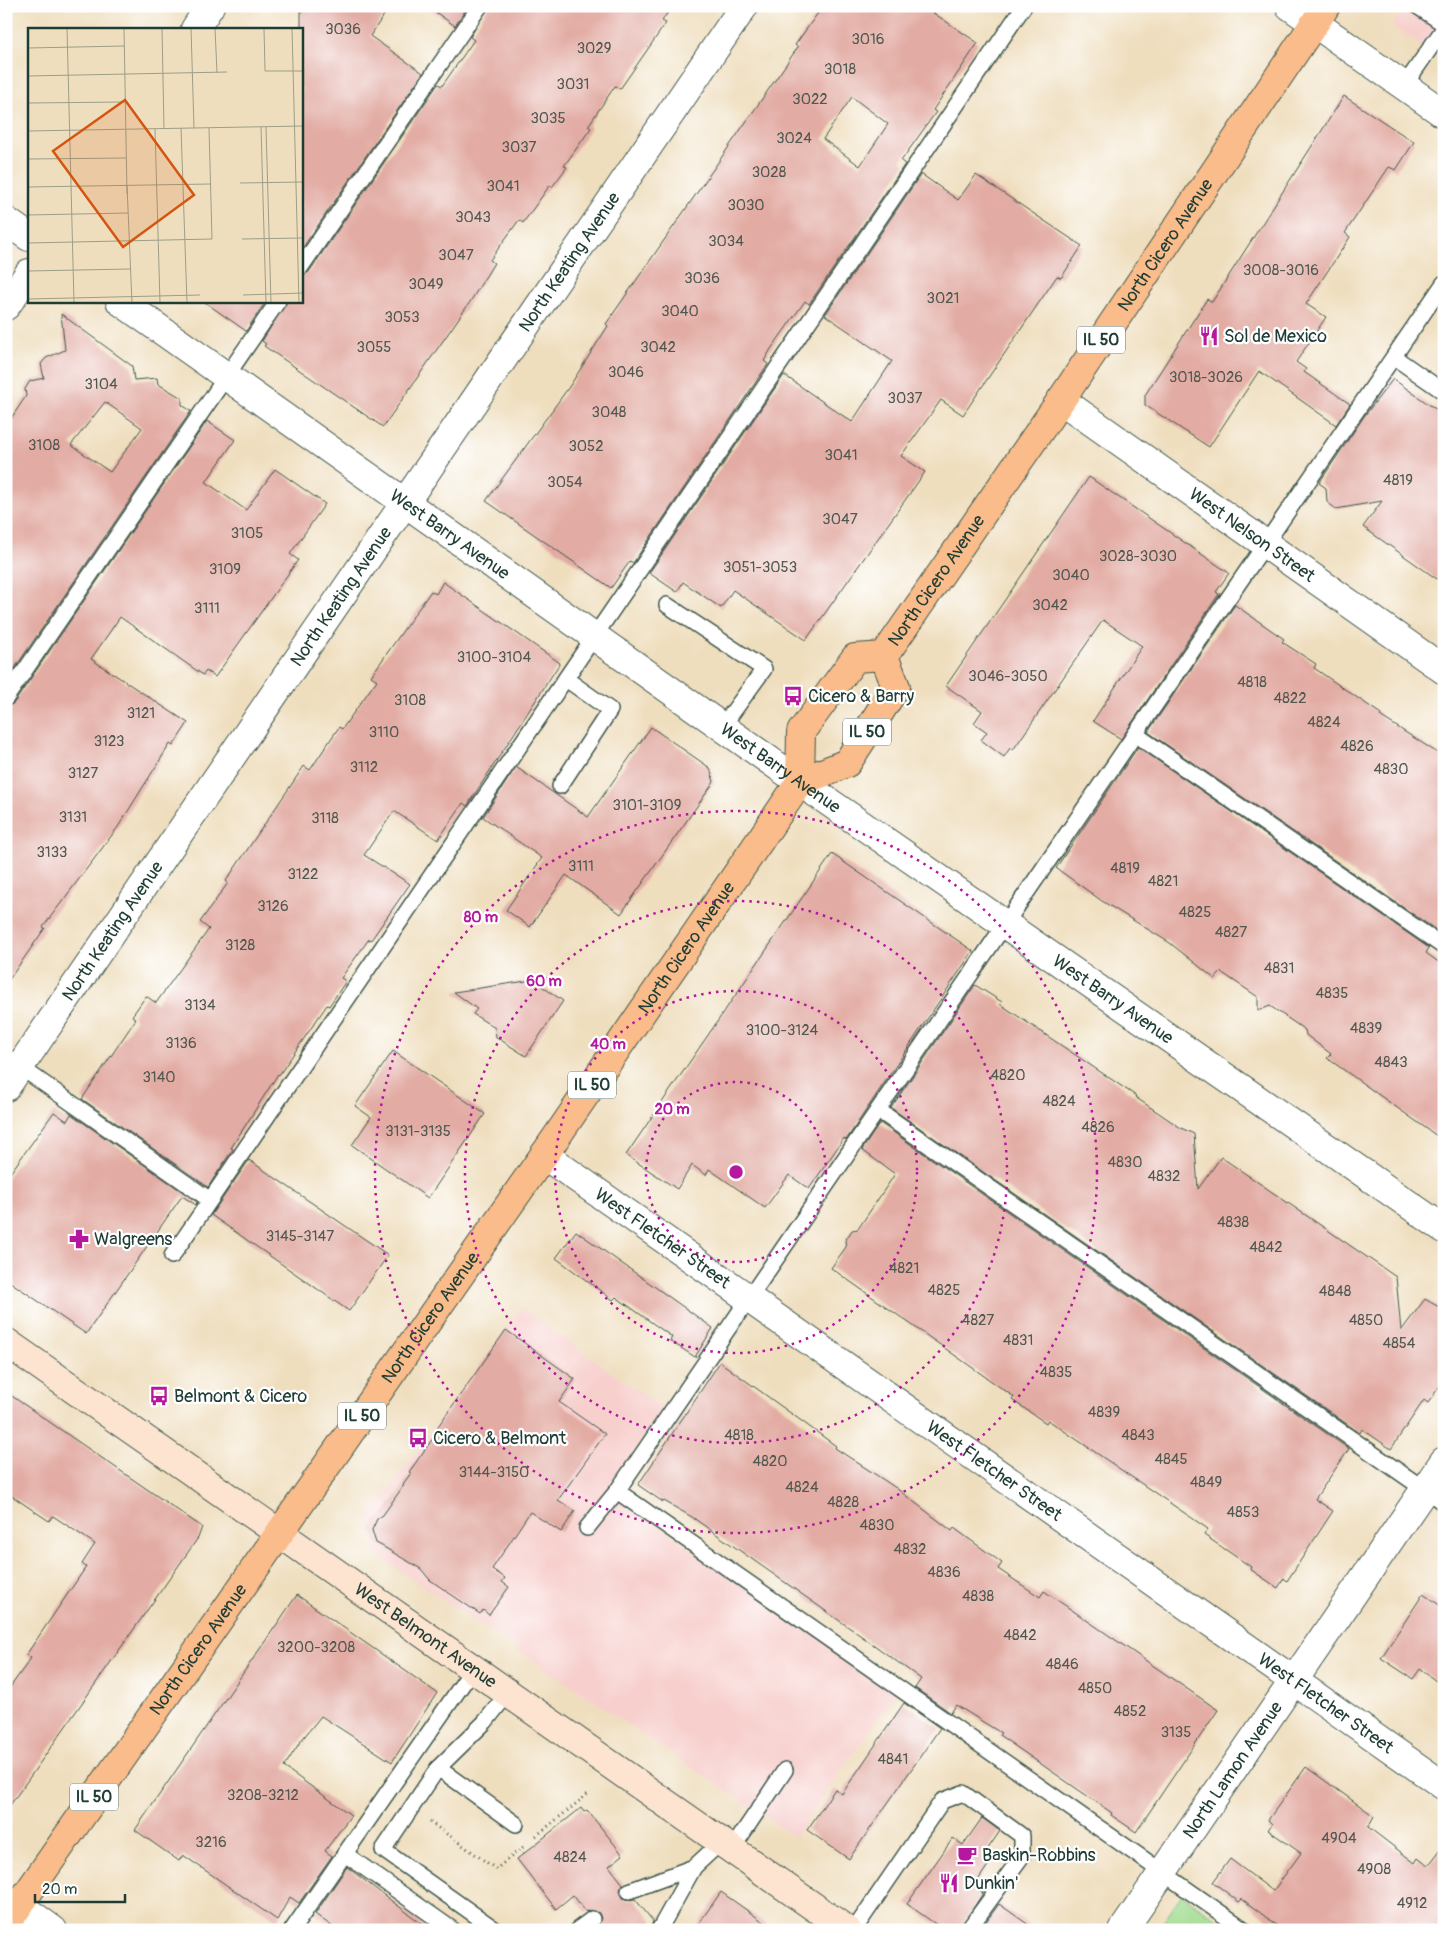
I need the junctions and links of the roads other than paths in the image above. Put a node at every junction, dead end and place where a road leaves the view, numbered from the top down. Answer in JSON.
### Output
{"nodes":[{"id":1,"x":210,"y":6,"type":"edge"},
{"id":2,"x":480,"y":6,"type":"edge"},
{"id":3,"x":744,"y":6,"type":"edge"},
{"id":4,"x":1024,"y":6,"type":"edge"},
{"id":5,"x":1290,"y":6,"type":"edge"},
{"id":6,"x":1417,"y":6,"type":"edge"},
{"id":7,"x":1320,"y":15,"type":"edge"},
{"id":8,"x":1444,"y":26,"type":"edge"},
{"id":9,"x":196,"y":28,"type":"edge"},
{"id":10,"x":1404,"y":86,"type":"junction"},
{"id":11,"x":1444,"y":114,"type":"edge"},
{"id":12,"x":6,"y":221,"type":"edge"},
{"id":13,"x":28,"y":236,"type":"edge"},
{"id":14,"x":302,"y":266,"type":"edge"},
{"id":15,"x":28,"y":274,"type":"edge"},
{"id":16,"x":1444,"y":283,"type":"edge"},
{"id":17,"x":121,"y":302,"type":"edge"},
{"id":18,"x":277,"y":302,"type":"edge"},
{"id":19,"x":6,"y":306,"type":"edge"},
{"id":20,"x":1394,"y":356,"type":"junction"},
{"id":21,"x":226,"y":376,"type":"junction"},
{"id":22,"x":1444,"y":392,"type":"edge"},
{"id":23,"x":1061,"y":400,"type":"junction"},
{"id":24,"x":405,"y":503,"type":"junction"},
{"id":25,"x":1266,"y":544,"type":"junction"},
{"id":26,"x":667,"y":606,"type":"dead end"},
{"id":27,"x":596,"y":637,"type":"junction"},
{"id":28,"x":884,"y":656,"type":"junction"},
{"id":29,"x":1444,"y":670,"type":"edge"},
{"id":30,"x":566,"y":679,"type":"junction"},
{"id":31,"x":6,"y":698,"type":"edge"},
{"id":32,"x":722,"y":727,"type":"junction"},
{"id":33,"x":1135,"y":734,"type":"junction"},
{"id":34,"x":800,"y":782,"type":"junction"},
{"id":35,"x":560,"y":786,"type":"dead end"},
{"id":36,"x":1005,"y":924,"type":"junction"},
{"id":37,"x":1444,"y":947,"type":"edge"},
{"id":38,"x":11,"y":1071,"type":"edge"},
{"id":39,"x":878,"y":1110,"type":"junction"},
{"id":40,"x":544,"y":1156,"type":"junction"},
{"id":41,"x":210,"y":1200,"type":"junction"},
{"id":42,"x":1444,"y":1229,"type":"edge"},
{"id":43,"x":172,"y":1256,"type":"dead end"},
{"id":44,"x":748,"y":1299,"type":"junction"},
{"id":45,"x":8,"y":1346,"type":"edge"},
{"id":46,"x":1444,"y":1461,"type":"edge"},
{"id":47,"x":617,"y":1491,"type":"junction"},
{"id":48,"x":1434,"y":1496,"type":"edge"},
{"id":49,"x":587,"y":1528,"type":"dead end"},
{"id":50,"x":280,"y":1534,"type":"junction"},
{"id":51,"x":473,"y":1668,"type":"junction"},
{"id":52,"x":1294,"y":1680,"type":"junction"},
{"id":53,"x":508,"y":1693,"type":"junction"},
{"id":54,"x":438,"y":1768,"type":"junction"},
{"id":55,"x":786,"y":1770,"type":"dead end"},
{"id":56,"x":1444,"y":1786,"type":"edge"},
{"id":57,"x":516,"y":1824,"type":"dead end"},
{"id":58,"x":726,"y":1845,"type":"junction"},
{"id":59,"x":345,"y":1854,"type":"junction"},
{"id":60,"x":694,"y":1868,"type":"junction"},
{"id":61,"x":1162,"y":1872,"type":"junction"},
{"id":62,"x":629,"y":1891,"type":"dead end"},
{"id":63,"x":13,"y":1914,"type":"edge"},
{"id":64,"x":592,"y":1919,"type":"dead end"},
{"id":65,"x":53,"y":1930,"type":"edge"},
{"id":66,"x":292,"y":1930,"type":"edge"},
{"id":67,"x":453,"y":1930,"type":"edge"},
{"id":68,"x":496,"y":1930,"type":"edge"},
{"id":69,"x":577,"y":1930,"type":"edge"},
{"id":70,"x":659,"y":1930,"type":"edge"},
{"id":71,"x":847,"y":1930,"type":"edge"},
{"id":72,"x":854,"y":1930,"type":"edge"},
{"id":73,"x":968,"y":1930,"type":"edge"},
{"id":74,"x":1123,"y":1930,"type":"edge"},
{"id":75,"x":1245,"y":1930,"type":"edge"}],
"edges":[{"from":1,"to":9,"type":"street"},
{"from":2,"to":14,"type":"lane"},
{"from":3,"to":24,"type":"street","name":"North Keating Avenue"},
{"from":4,"to":27,"type":"lane"},
{"from":5,"to":7,"type":"street"},
{"from":6,"to":8,"type":"lane"},
{"from":7,"to":10,"type":"street"},
{"from":7,"to":23,"type":"main road","name":"North Cicero Avenue","number":"IL 50"},
{"from":8,"to":10,"type":"lane"},
{"from":10,"to":11,"type":"street"},
{"from":12,"to":13,"type":"street"},
{"from":15,"to":19,"type":"street"},
{"from":16,"to":20,"type":"lane"},
{"from":17,"to":21,"type":"street","name":"West Barry Avenue"},
{"from":18,"to":21,"type":"lane"},
{"from":20,"to":22,"type":"lane"},
{"from":20,"to":25,"type":"lane"},
{"from":21,"to":24,"type":"street","name":"West Barry Avenue"},
{"from":21,"to":31,"type":"lane"},
{"from":23,"to":25,"type":"street","name":"West Nelson Street"},
{"from":23,"to":28,"type":"main road","name":"North Cicero Avenue","number":"IL 50"},
{"from":24,"to":27,"type":"street","name":"West Barry Avenue"},
{"from":24,"to":38,"type":"street","name":"North Keating Avenue"},
{"from":25,"to":29,"type":"street","name":"West Nelson Street"},
{"from":25,"to":33,"type":"lane"},
{"from":26,"to":32,"type":"lane"},
{"from":27,"to":30,"type":"lane"},
{"from":27,"to":32,"type":"street","name":"West Barry Avenue"},
{"from":28,"to":34,"type":"main road","name":"North Cicero Avenue","number":"IL 50"},
{"from":28,"to":34,"type":"main road","name":"North Cicero Avenue","number":"IL 50"},
{"from":30,"to":35,"type":"lane"},
{"from":30,"to":41,"type":"lane"},
{"from":32,"to":34,"type":"street","name":"West Barry Avenue"},
{"from":33,"to":36,"type":"lane"},
{"from":33,"to":37,"type":"lane"},
{"from":34,"to":36,"type":"street","name":"West Barry Avenue"},
{"from":34,"to":40,"type":"main road","name":"North Cicero Avenue","number":"IL 50"},
{"from":36,"to":39,"type":"lane"},
{"from":36,"to":42,"type":"street","name":"West Barry Avenue"},
{"from":38,"to":41,"type":"lane"},
{"from":39,"to":44,"type":"lane"},
{"from":39,"to":48,"type":"lane"},
{"from":40,"to":44,"type":"street","name":"West Fletcher Street"},
{"from":40,"to":50,"type":"main road","name":"North Cicero Avenue","number":"IL 50"},
{"from":41,"to":43,"type":"lane"},
{"from":44,"to":47,"type":"lane"},
{"from":44,"to":52,"type":"street","name":"West Fletcher Street"},
{"from":45,"to":50,"type":"main road","name":"West Belmont Avenue"},
{"from":46,"to":48,"type":"street","name":"North Lamon Avenue"},
{"from":47,"to":49,"type":"lane"},
{"from":47,"to":61,"type":"lane"},
{"from":48,"to":52,"type":"street","name":"North Lamon Avenue"},
{"from":50,"to":51,"type":"main road","name":"West Belmont Avenue"},
{"from":50,"to":63,"type":"main road","name":"North Cicero Avenue","number":"IL 50"},
{"from":51,"to":53,"type":"main road","name":"West Belmont Avenue"},
{"from":51,"to":59,"type":"lane"},
{"from":52,"to":56,"type":"street","name":"West Fletcher Street"},
{"from":52,"to":61,"type":"street","name":"North Lamon Avenue"},
{"from":53,"to":54,"type":"lane"},
{"from":53,"to":58,"type":"main road","name":"West Belmont Avenue"},
{"from":54,"to":57,"type":"lane"},
{"from":54,"to":68,"type":"lane"},
{"from":55,"to":58,"type":"lane"},
{"from":58,"to":60,"type":"lane"},
{"from":58,"to":71,"type":"main road","name":"West Belmont Avenue"},
{"from":59,"to":66,"type":"lane"},
{"from":59,"to":67,"type":"lane"},
{"from":60,"to":62,"type":"lane"},
{"from":60,"to":70,"type":"lane"},
{"from":61,"to":74,"type":"street","name":"North Lamon Avenue"},
{"from":61,"to":75,"type":"lane"},
{"from":63,"to":65,"type":"street"},
{"from":64,"to":69,"type":"lane"},
{"from":72,"to":73,"type":"lane"}]}
